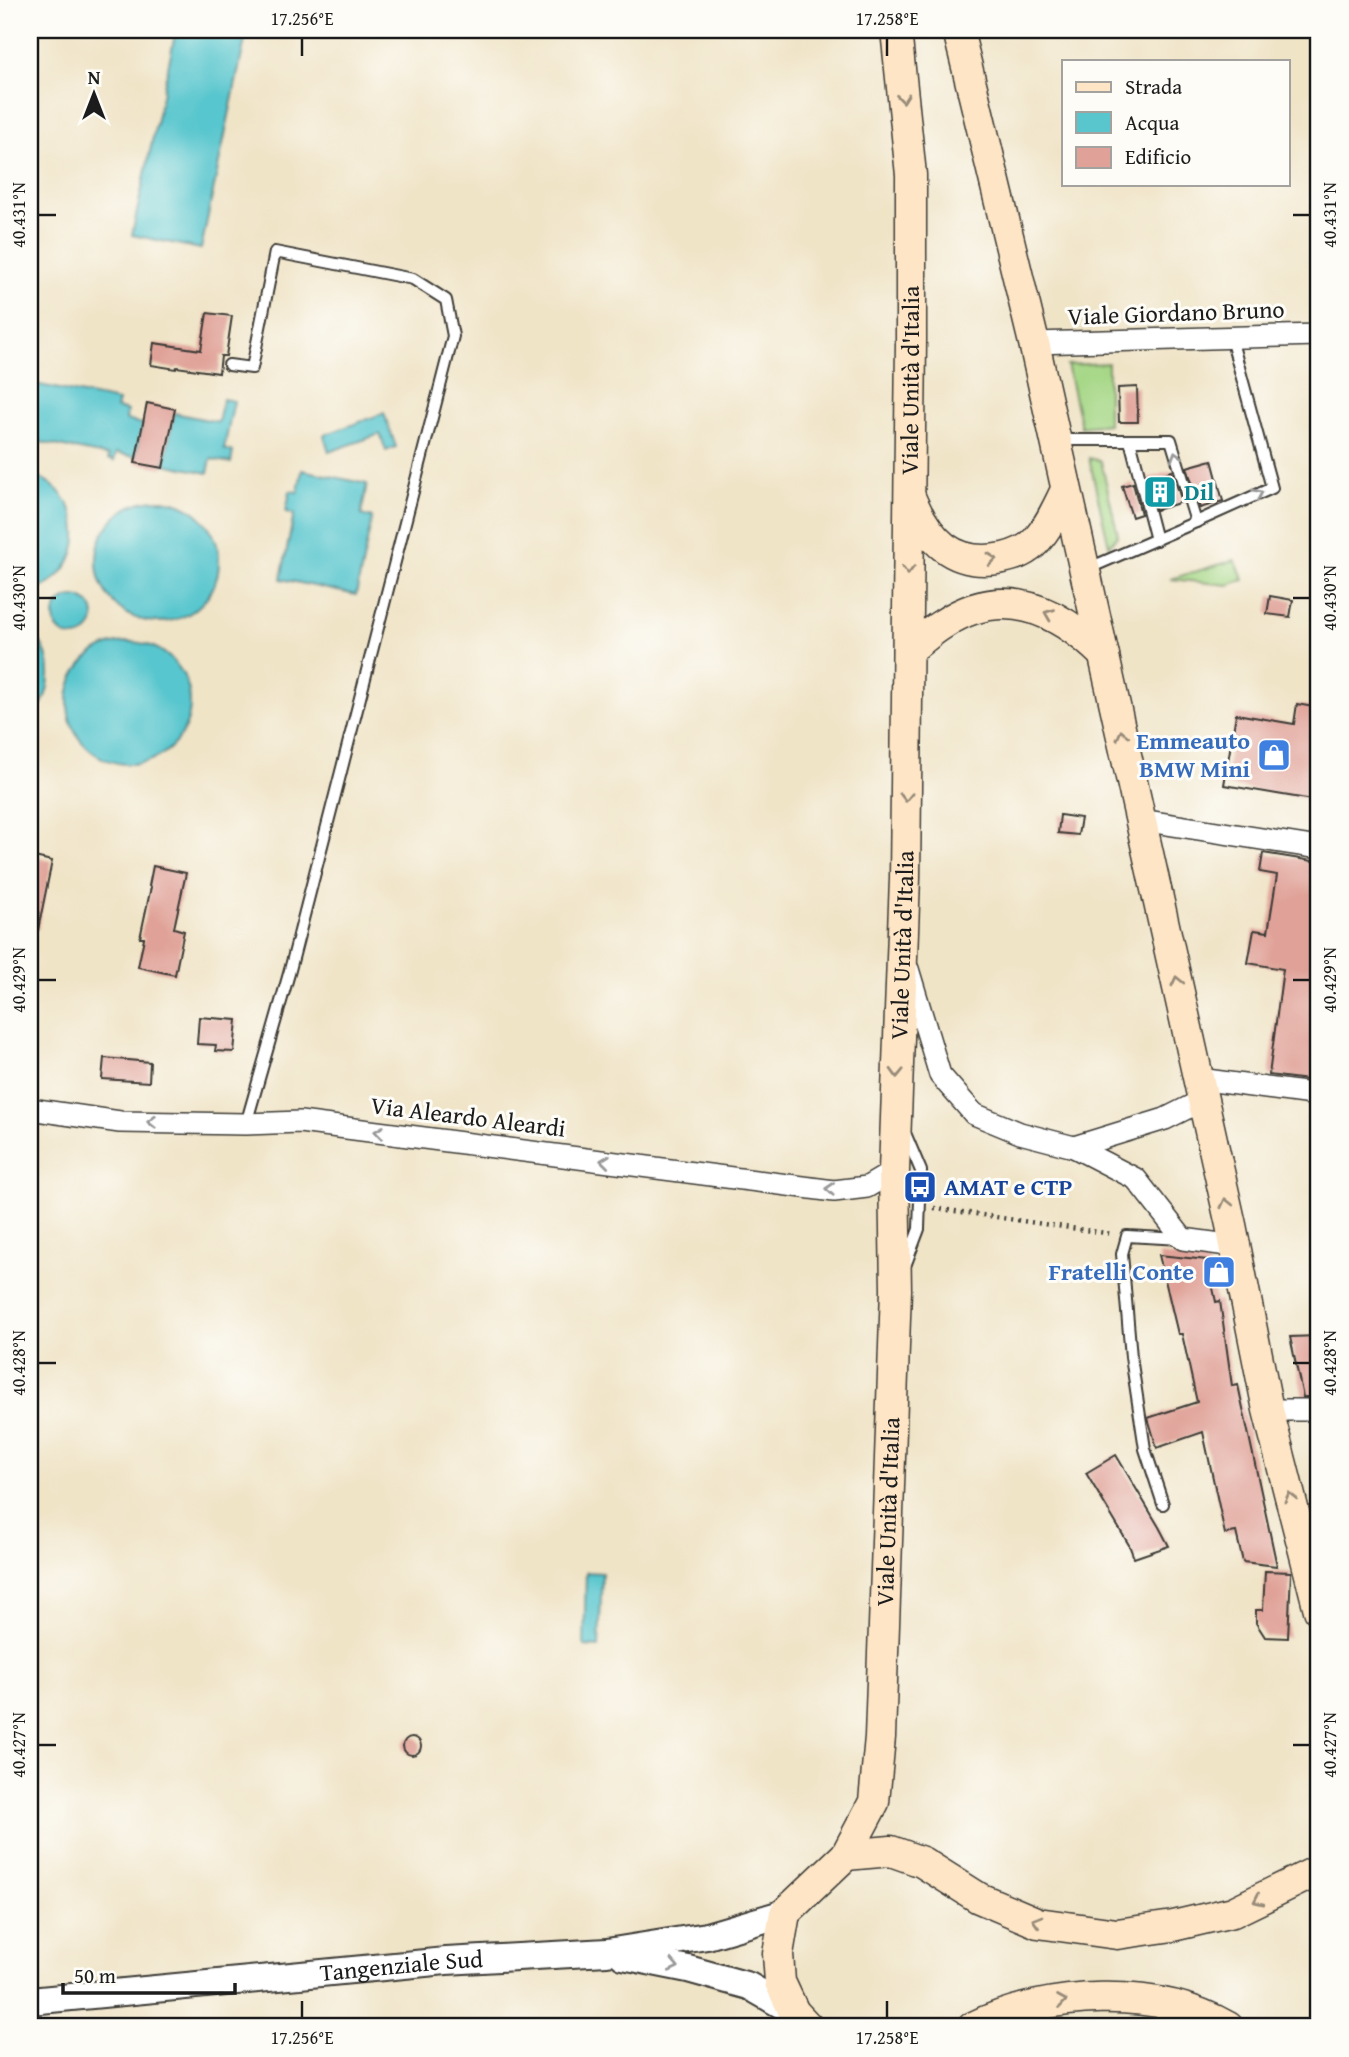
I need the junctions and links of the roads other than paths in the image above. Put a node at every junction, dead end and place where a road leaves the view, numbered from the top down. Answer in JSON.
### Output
{"nodes":[{"id":1,"x":896,"y":30,"type":"edge"},
{"id":2,"x":958,"y":30,"type":"edge"},
{"id":3,"x":1319,"y":335,"type":"edge"},
{"id":4,"x":1231,"y":338,"type":"junction"},
{"id":5,"x":1034,"y":343,"type":"junction"},
{"id":6,"x":229,"y":365,"type":"dead end"},
{"id":7,"x":1055,"y":440,"type":"junction"},
{"id":8,"x":1129,"y":440,"type":"junction"},
{"id":9,"x":1066,"y":490,"type":"junction"},
{"id":10,"x":908,"y":494,"type":"junction"},
{"id":11,"x":1196,"y":522,"type":"junction"},
{"id":12,"x":1156,"y":540,"type":"junction"},
{"id":13,"x":1084,"y":570,"type":"junction"},
{"id":14,"x":908,"y":650,"type":"junction"},
{"id":15,"x":1104,"y":654,"type":"junction"},
{"id":16,"x":1141,"y":820,"type":"junction"},
{"id":17,"x":1319,"y":848,"type":"edge"},
{"id":18,"x":902,"y":947,"type":"junction"},
{"id":19,"x":1201,"y":1090,"type":"junction"},
{"id":20,"x":1319,"y":1096,"type":"edge"},
{"id":21,"x":30,"y":1109,"type":"edge"},
{"id":22,"x":896,"y":1111,"type":"junction"},
{"id":23,"x":246,"y":1124,"type":"junction"},
{"id":24,"x":1074,"y":1147,"type":"junction"},
{"id":25,"x":894,"y":1171,"type":"junction"},
{"id":26,"x":1183,"y":1239,"type":"junction"},
{"id":27,"x":1235,"y":1246,"type":"junction"},
{"id":28,"x":896,"y":1290,"type":"junction"},
{"id":29,"x":1319,"y":1409,"type":"edge"},
{"id":30,"x":1268,"y":1410,"type":"junction"},
{"id":31,"x":1163,"y":1504,"type":"dead end"},
{"id":32,"x":1319,"y":1611,"type":"edge"},
{"id":33,"x":846,"y":1855,"type":"junction"},
{"id":34,"x":1319,"y":1870,"type":"edge"},
{"id":35,"x":785,"y":1913,"type":"junction"},
{"id":36,"x":607,"y":1952,"type":"junction"},
{"id":37,"x":30,"y":2001,"type":"edge"},
{"id":38,"x":801,"y":2020,"type":"edge"},
{"id":39,"x":973,"y":2027,"type":"edge"},
{"id":40,"x":1228,"y":2027,"type":"edge"}],
"edges":[{"from":1,"to":10,"type":"main road","name":"Viale Unità d'Italia","one_way":true},
{"from":2,"to":5,"type":"main road"},
{"from":3,"to":4,"type":"street","name":"Viale Giordano Bruno"},
{"from":4,"to":5,"type":"street","name":"Viale Giordano Bruno"},
{"from":11,"to":4,"type":"lane","one_way":true},
{"from":5,"to":7,"type":"main road"},
{"from":6,"to":23,"type":"lane"},
{"from":7,"to":8,"type":"lane"},
{"from":7,"to":9,"type":"main road"},
{"from":11,"to":8,"type":"lane","one_way":true},
{"from":8,"to":12,"type":"lane"},
{"from":10,"to":9,"type":"main road","one_way":true},
{"from":9,"to":13,"type":"main road"},
{"from":10,"to":14,"type":"main road","name":"Viale Unità d'Italia","one_way":true},
{"from":11,"to":12,"type":"lane"},
{"from":12,"to":13,"type":"lane"},
{"from":13,"to":15,"type":"main road"},
{"from":15,"to":14,"type":"main road","one_way":true},
{"from":14,"to":18,"type":"main road","name":"Viale Unità d'Italia","one_way":true},
{"from":16,"to":15,"type":"main road","one_way":true},
{"from":16,"to":17,"type":"street"},
{"from":19,"to":16,"type":"main road","one_way":true},
{"from":18,"to":22,"type":"main road","name":"Viale Unità d'Italia","one_way":true},
{"from":18,"to":24,"type":"street"},
{"from":19,"to":20,"type":"street"},
{"from":19,"to":24,"type":"street"},
{"from":27,"to":19,"type":"main road","one_way":true},
{"from":23,"to":21,"type":"street","name":"Via Aleardo Aleardi","one_way":true},
{"from":22,"to":25,"type":"main road","name":"Viale Unità d'Italia"},
{"from":22,"to":28,"type":"lane"},
{"from":25,"to":23,"type":"street","name":"Via Aleardo Aleardi","one_way":true},
{"from":24,"to":26,"type":"street"},
{"from":25,"to":28,"type":"main road","name":"Viale Unità d'Italia"},
{"from":26,"to":27,"type":"street"},
{"from":26,"to":31,"type":"lane"},
{"from":27,"to":30,"type":"main road"},
{"from":28,"to":33,"type":"main road","name":"Viale Unità d'Italia"},
{"from":29,"to":30,"type":"street"},
{"from":32,"to":30,"type":"main road","one_way":true},
{"from":34,"to":33,"type":"main road","one_way":true},
{"from":33,"to":35,"type":"main road","name":"Viale Unità d'Italia"},
{"from":35,"to":36,"type":"street","name":"Tangenziale Sud"},
{"from":35,"to":38,"type":"main road"},
{"from":36,"to":37,"type":"street","name":"Tangenziale Sud"},
{"from":36,"to":38,"type":"street","name":"Tangenziale Sud","one_way":true},
{"from":39,"to":40,"type":"main road","one_way":true}]}
